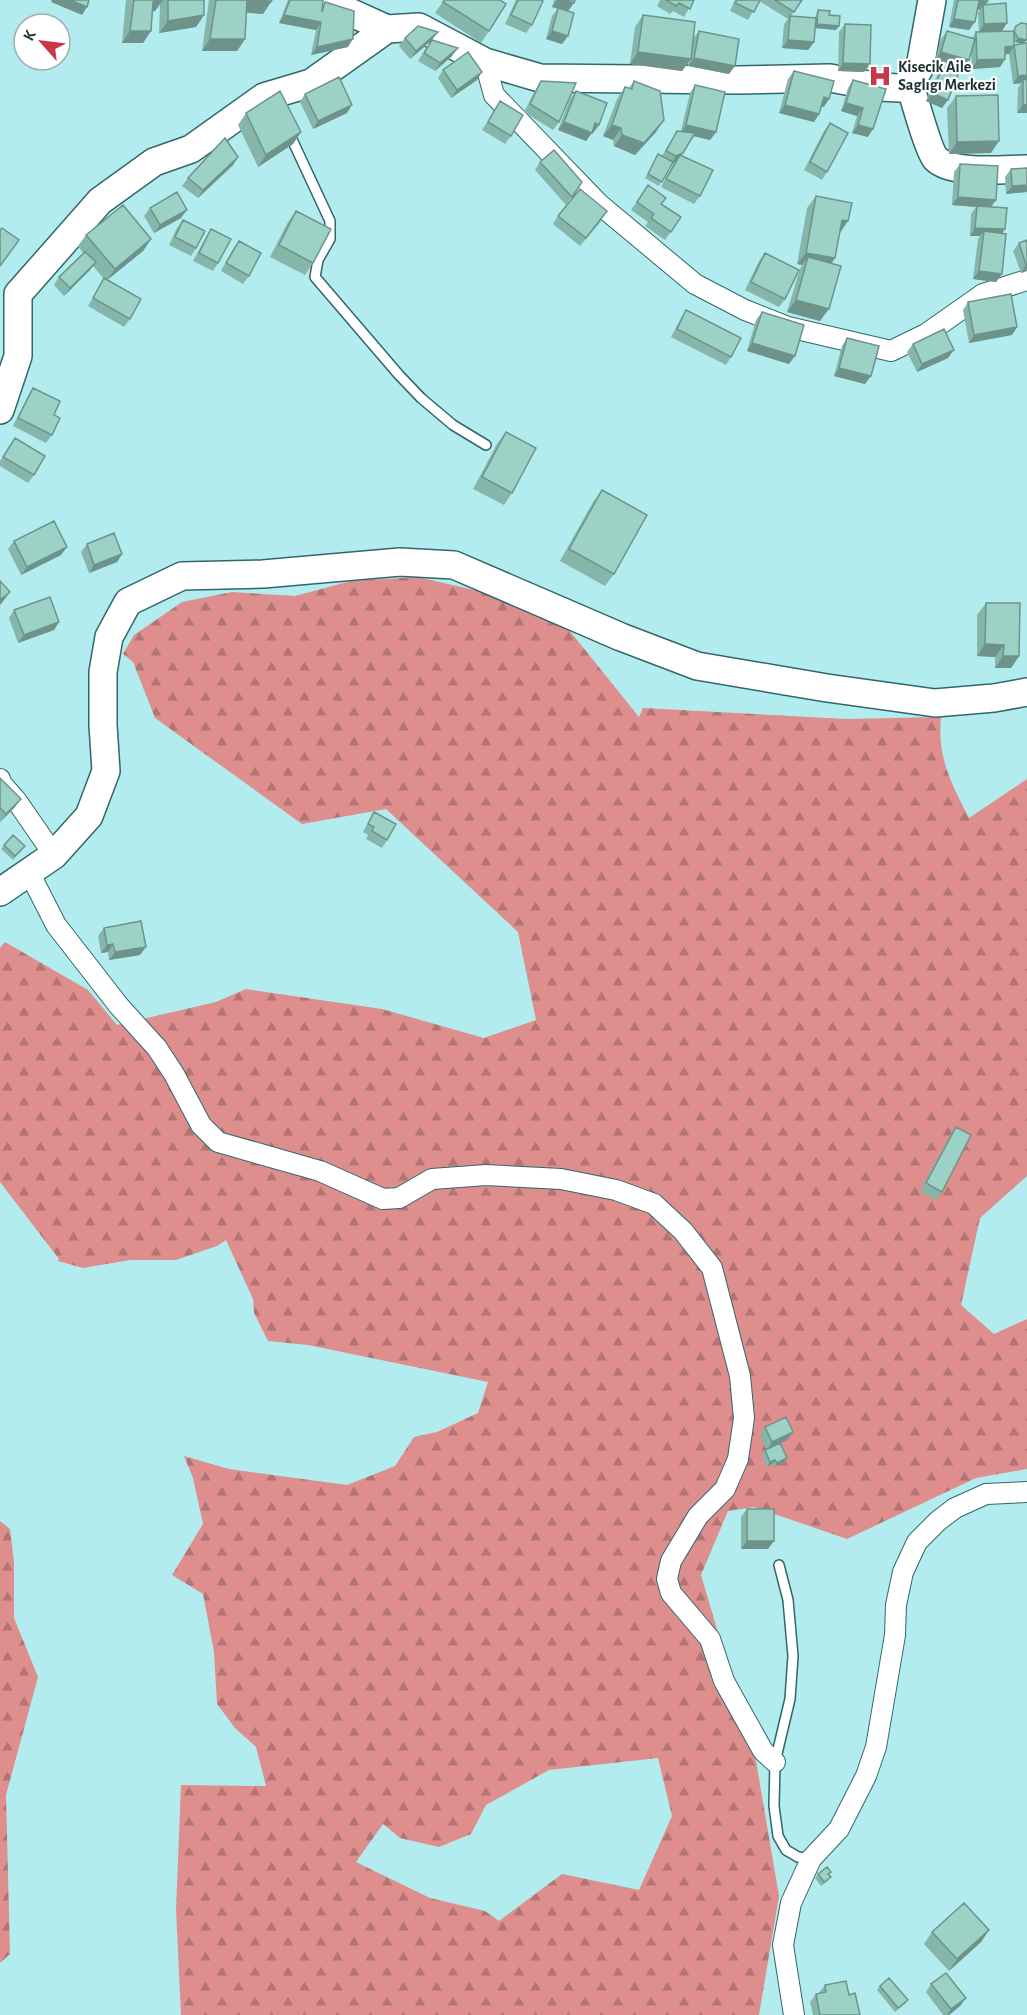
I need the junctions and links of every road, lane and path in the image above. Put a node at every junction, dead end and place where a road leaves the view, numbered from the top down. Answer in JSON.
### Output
{"nodes":[{"id":1,"x":322,"y":0,"type":"edge"},
{"id":2,"x":932,"y":0,"type":"edge"},
{"id":3,"x":387,"y":29,"type":"junction"},
{"id":4,"x":485,"y":62,"type":"junction"},
{"id":5,"x":910,"y":85,"type":"junction"},
{"id":6,"x":286,"y":126,"type":"edge"},
{"id":7,"x":1027,"y":169,"type":"edge"},
{"id":8,"x":1027,"y":280,"type":"edge"},
{"id":9,"x":0,"y":410,"type":"edge"},
{"id":10,"x":486,"y":445,"type":"dead end"},
{"id":11,"x":1027,"y":692,"type":"edge"},
{"id":12,"x":0,"y":779,"type":"edge"},
{"id":13,"x":54,"y":855,"type":"junction"},
{"id":14,"x":29,"y":872,"type":"junction"},
{"id":15,"x":0,"y":892,"type":"edge"},
{"id":16,"x":1027,"y":1492,"type":"edge"},
{"id":17,"x":779,"y":1565,"type":"dead end"},
{"id":18,"x":775,"y":1762,"type":"junction"},
{"id":19,"x":811,"y":1859,"type":"junction"},
{"id":20,"x":794,"y":2015,"type":"edge"}],
"edges":[{"from":1,"to":3,"type":"street"},
{"from":2,"to":5,"type":"street"},
{"from":3,"to":4,"type":"street"},
{"from":3,"to":9,"type":"street"},
{"from":4,"to":5,"type":"street"},
{"from":4,"to":8,"type":"street"},
{"from":5,"to":7,"type":"street"},
{"from":6,"to":10,"type":"lane"},
{"from":11,"to":13,"type":"street"},
{"from":12,"to":13,"type":"street"},
{"from":13,"to":14,"type":"street"},
{"from":14,"to":15,"type":"street"},
{"from":14,"to":18,"type":"street"},
{"from":16,"to":19,"type":"street"},
{"from":17,"to":18,"type":"lane"},
{"from":18,"to":19,"type":"lane"},
{"from":19,"to":20,"type":"street"}]}
